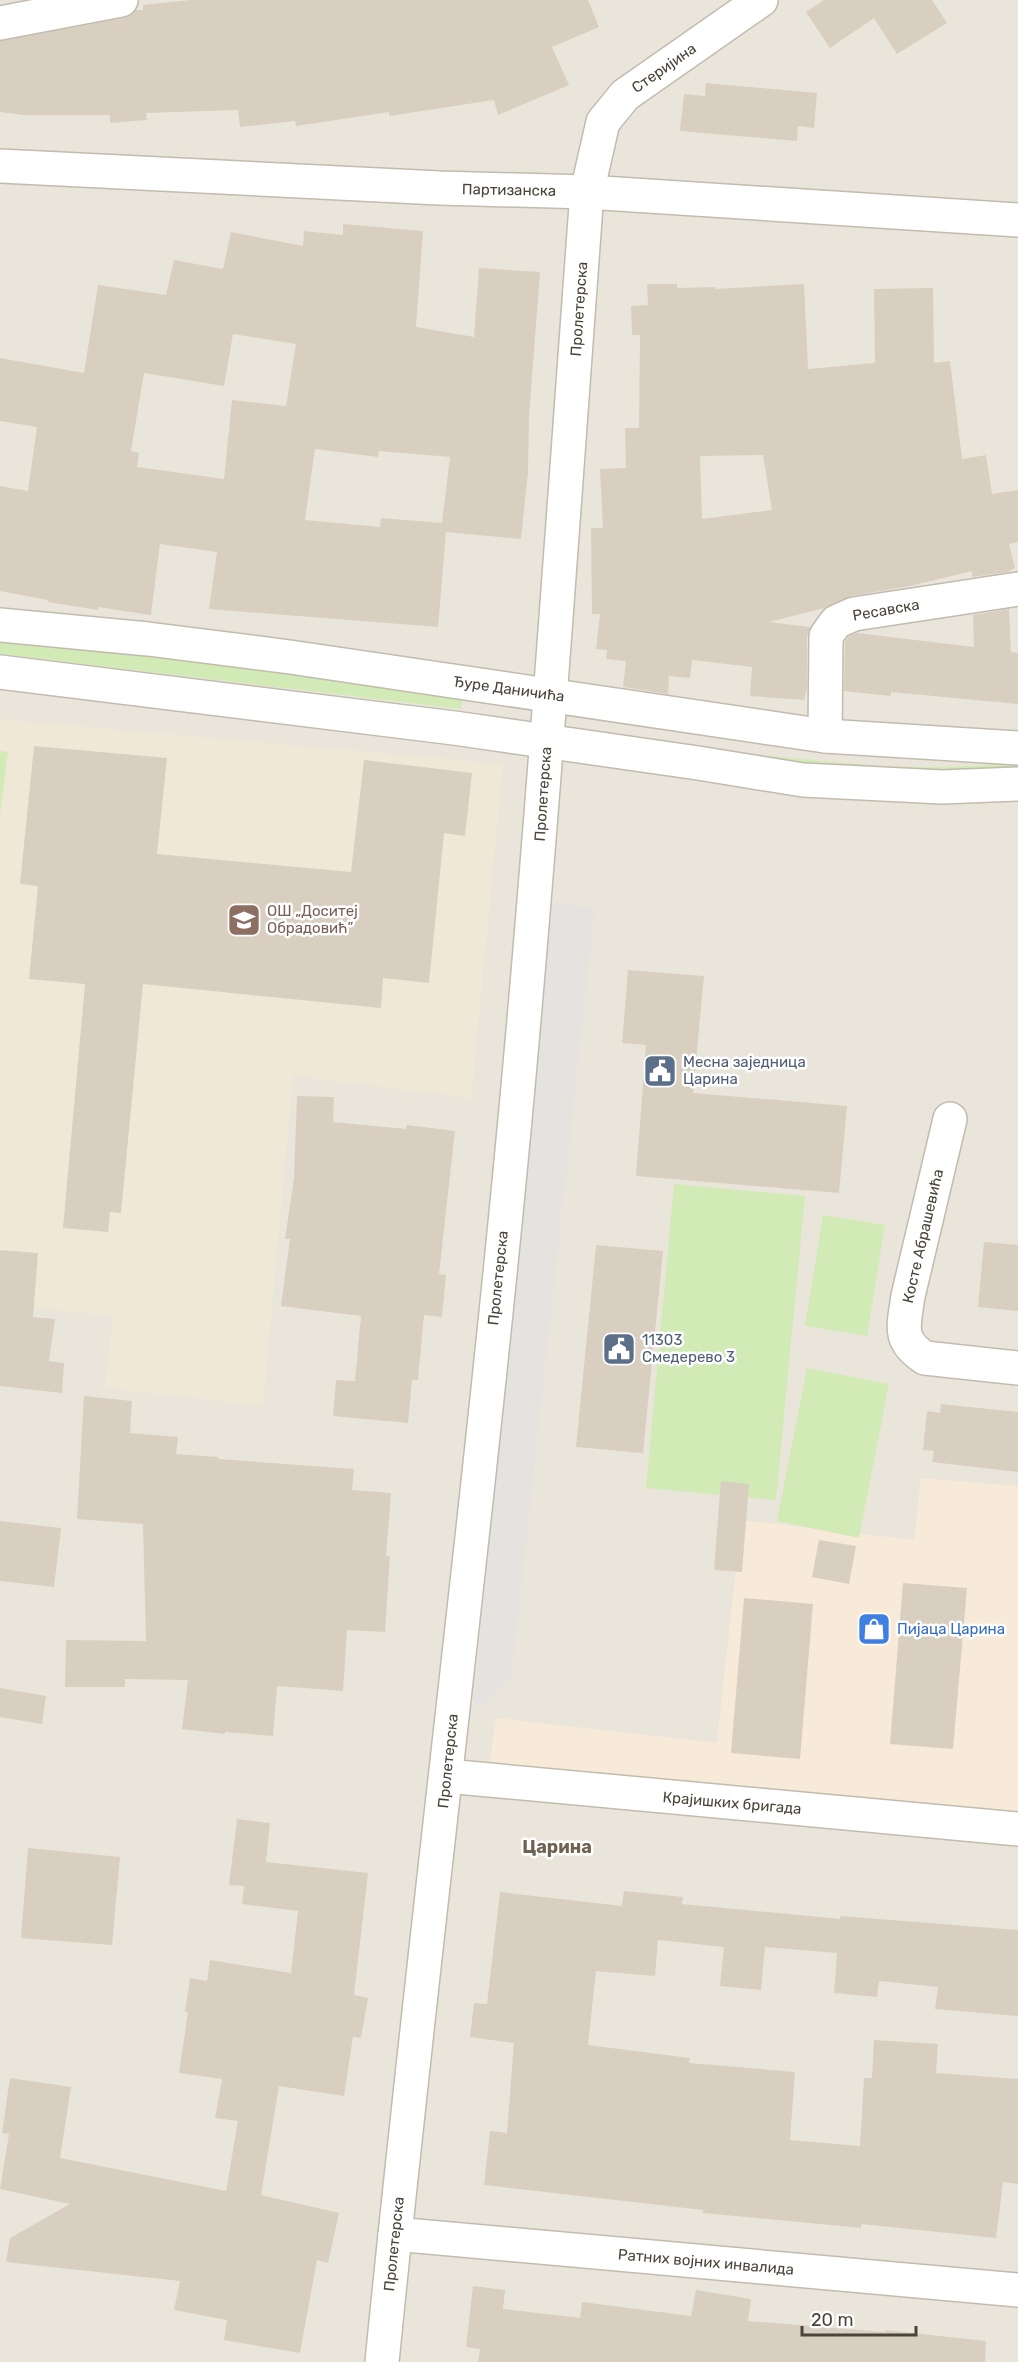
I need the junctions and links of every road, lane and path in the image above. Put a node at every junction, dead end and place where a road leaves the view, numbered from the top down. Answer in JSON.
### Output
{"nodes":[{"id":1,"x":121,"y":0,"type":"edge"},
{"id":2,"x":761,"y":0,"type":"edge"},
{"id":3,"x":0,"y":24,"type":"edge"},
{"id":4,"x":0,"y":166,"type":"edge"},
{"id":5,"x":587,"y":192,"type":"junction"},
{"id":6,"x":1018,"y":220,"type":"edge"},
{"id":7,"x":1018,"y":589,"type":"edge"},
{"id":8,"x":0,"y":625,"type":"edge"},
{"id":9,"x":0,"y":672,"type":"edge"},
{"id":10,"x":551,"y":694,"type":"junction"},
{"id":11,"x":825,"y":736,"type":"junction"},
{"id":12,"x":547,"y":742,"type":"junction"},
{"id":13,"x":1018,"y":748,"type":"edge"},
{"id":14,"x":1018,"y":784,"type":"edge"},
{"id":15,"x":950,"y":1119,"type":"dead end"},
{"id":16,"x":1018,"y":1368,"type":"edge"},
{"id":17,"x":446,"y":1776,"type":"junction"},
{"id":18,"x":1018,"y":1829,"type":"edge"},
{"id":19,"x":395,"y":2234,"type":"junction"},
{"id":20,"x":1018,"y":2290,"type":"edge"},
{"id":21,"x":382,"y":2362,"type":"edge"}],
"edges":[{"from":1,"to":3,"type":"street"},
{"from":2,"to":5,"type":"street","name":"Стеријина"},
{"from":4,"to":5,"type":"street","name":"Партизанска"},
{"from":5,"to":6,"type":"street","name":"Партизанска"},
{"from":5,"to":10,"type":"street","name":"Пролетерска"},
{"from":7,"to":11,"type":"street","name":"Ресавска"},
{"from":8,"to":10,"type":"street","name":"Ђуре Даничића"},
{"from":9,"to":12,"type":"street"},
{"from":10,"to":11,"type":"street","name":"Ђуре Даничића"},
{"from":10,"to":12,"type":"street","name":"Пролетерска"},
{"from":11,"to":13,"type":"street","name":"Ђуре Даничића"},
{"from":12,"to":14,"type":"street"},
{"from":12,"to":17,"type":"street","name":"Пролетерска"},
{"from":15,"to":16,"type":"street","name":"Косте Абрашевића"},
{"from":17,"to":18,"type":"street","name":"Крајишких бригада"},
{"from":17,"to":19,"type":"street","name":"Пролетерска"},
{"from":19,"to":20,"type":"street","name":"Ратних војних инвалида"},
{"from":19,"to":21,"type":"street","name":"Пролетерска"}]}
